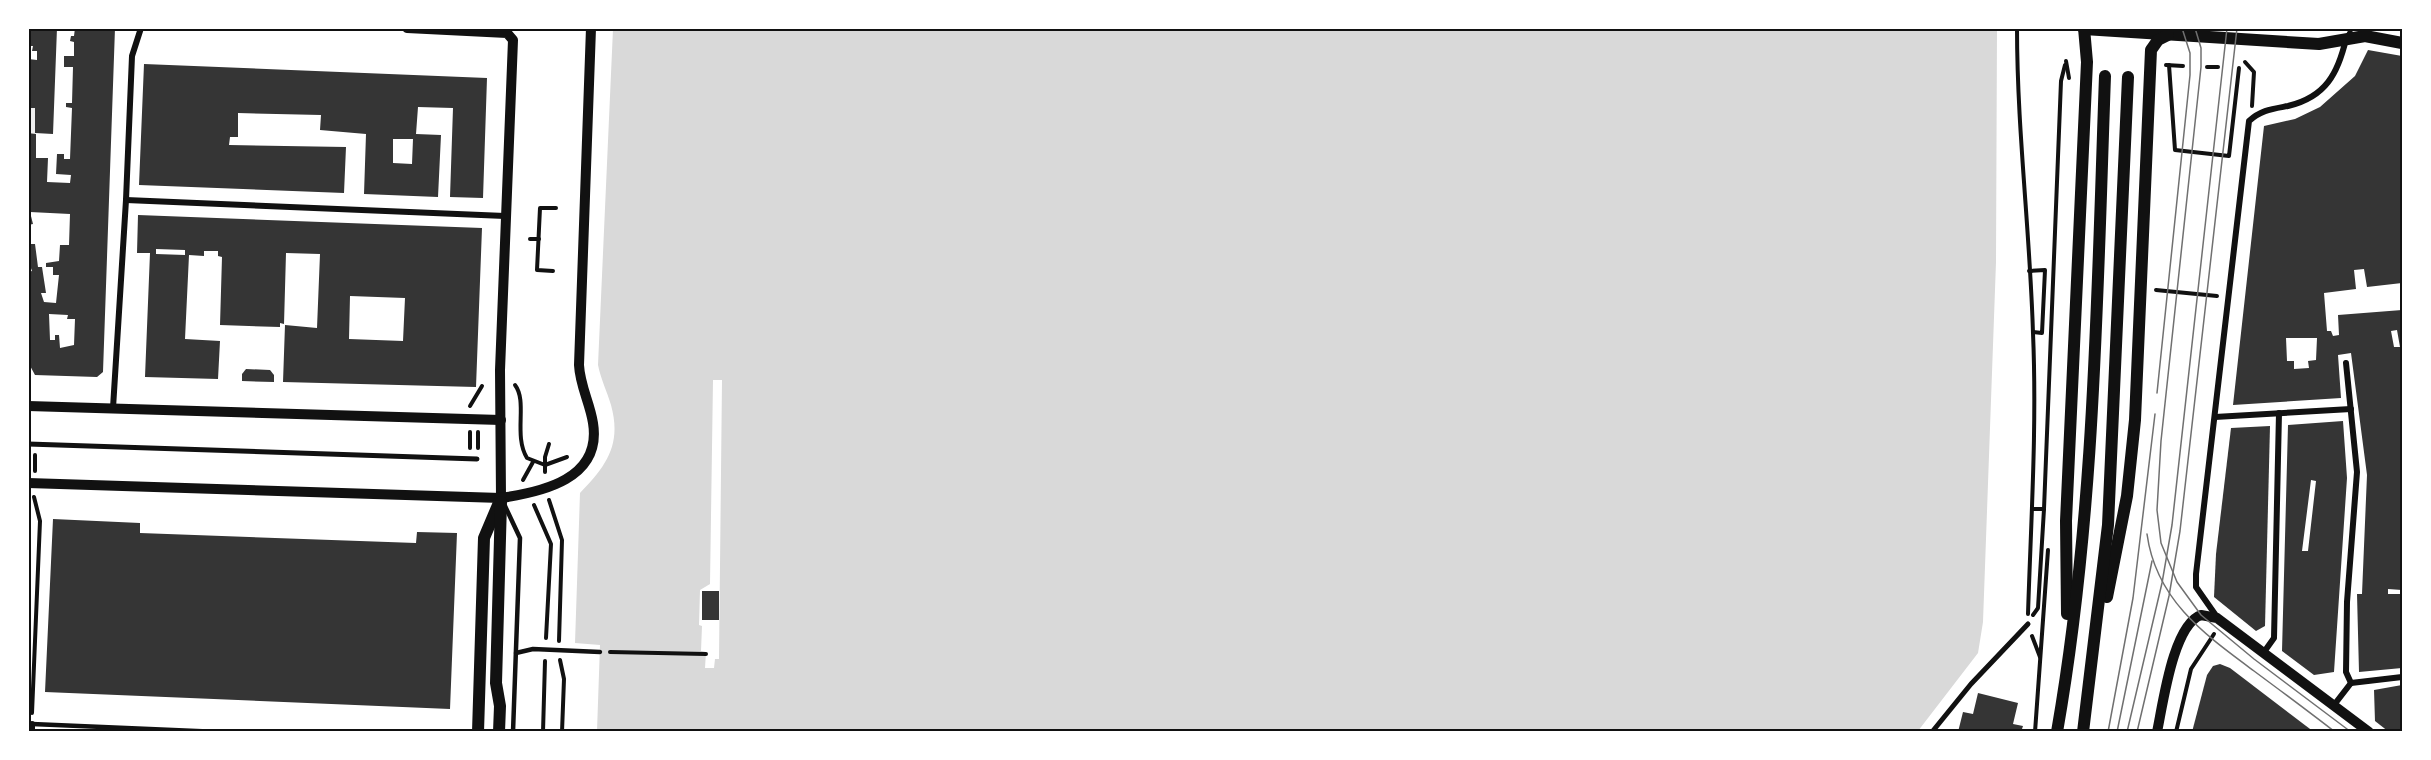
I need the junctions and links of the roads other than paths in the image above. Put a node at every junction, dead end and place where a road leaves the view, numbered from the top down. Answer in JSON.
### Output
{"nodes":[{"id":1,"x":141,"y":28,"type":"edge"},
{"id":2,"x":407,"y":28,"type":"edge"},
{"id":3,"x":591,"y":28,"type":"edge"},
{"id":4,"x":2083,"y":29,"type":"edge"},
{"id":5,"x":507,"y":31,"type":"edge"},
{"id":6,"x":2349,"y":34,"type":"edge"},
{"id":7,"x":2168,"y":35,"type":"junction"},
{"id":8,"x":2403,"y":43,"type":"edge"},
{"id":9,"x":2105,"y":76,"type":"dead end"},
{"id":10,"x":2128,"y":77,"type":"dead end"},
{"id":11,"x":126,"y":200,"type":"junction"},
{"id":12,"x":505,"y":216,"type":"junction"},
{"id":13,"x":2346,"y":363,"type":"dead end"},
{"id":14,"x":28,"y":406,"type":"edge"},
{"id":15,"x":113,"y":408,"type":"junction"},
{"id":16,"x":2351,"y":409,"type":"junction"},
{"id":17,"x":2279,"y":413,"type":"junction"},
{"id":18,"x":2215,"y":417,"type":"junction"},
{"id":19,"x":501,"y":420,"type":"junction"},
{"id":20,"x":28,"y":444,"type":"edge"},
{"id":21,"x":477,"y":459,"type":"road end"},
{"id":22,"x":31,"y":483,"type":"edge"},
{"id":23,"x":501,"y":498,"type":"junction"},
{"id":24,"x":2221,"y":620,"type":"junction"},
{"id":25,"x":2028,"y":624,"type":"road end"},
{"id":26,"x":600,"y":652,"type":"road end"},
{"id":27,"x":2264,"y":652,"type":"junction"},
{"id":28,"x":516,"y":653,"type":"junction"},
{"id":29,"x":2068,"y":669,"type":"junction"},
{"id":30,"x":2092,"y":672,"type":"junction"},
{"id":31,"x":2403,"y":677,"type":"edge"},
{"id":32,"x":2351,"y":683,"type":"junction"},
{"id":33,"x":2334,"y":705,"type":"junction"},
{"id":34,"x":32,"y":728,"type":"edge"},
{"id":35,"x":220,"y":732,"type":"edge"},
{"id":36,"x":477,"y":732,"type":"edge"},
{"id":37,"x":499,"y":732,"type":"edge"},
{"id":38,"x":513,"y":732,"type":"edge"},
{"id":39,"x":1932,"y":732,"type":"edge"},
{"id":40,"x":2057,"y":732,"type":"edge"},
{"id":41,"x":2083,"y":732,"type":"edge"},
{"id":42,"x":2157,"y":732,"type":"edge"},
{"id":43,"x":2369,"y":732,"type":"edge"}],
"edges":[{"from":1,"to":11,"type":"street"},
{"from":2,"to":5,"type":"street"},
{"from":3,"to":23,"type":"street"},
{"from":4,"to":7,"type":"main road"},
{"from":4,"to":29,"type":"main road"},
{"from":5,"to":12,"type":"street"},
{"from":6,"to":7,"type":"main road"},
{"from":6,"to":8,"type":"main road"},
{"from":6,"to":18,"type":"street"},
{"from":7,"to":30,"type":"main road"},
{"from":9,"to":29,"type":"main road"},
{"from":10,"to":30,"type":"main road"},
{"from":11,"to":12,"type":"street"},
{"from":11,"to":15,"type":"street"},
{"from":12,"to":19,"type":"street"},
{"from":13,"to":16,"type":"street"},
{"from":14,"to":15,"type":"street"},
{"from":15,"to":19,"type":"street"},
{"from":16,"to":17,"type":"street"},
{"from":16,"to":32,"type":"street"},
{"from":17,"to":18,"type":"street"},
{"from":17,"to":27,"type":"street"},
{"from":18,"to":24,"type":"street"},
{"from":19,"to":23,"type":"street"},
{"from":20,"to":21,"type":"street"},
{"from":22,"to":23,"type":"street"},
{"from":23,"to":28,"type":"lane"},
{"from":23,"to":36,"type":"main road"},
{"from":23,"to":37,"type":"main road"},
{"from":24,"to":27,"type":"street"},
{"from":24,"to":42,"type":"street"},
{"from":25,"to":39,"type":"street"},
{"from":26,"to":28,"type":"lane"},
{"from":27,"to":33,"type":"street"},
{"from":28,"to":38,"type":"lane"},
{"from":29,"to":40,"type":"main road"},
{"from":30,"to":41,"type":"main road"},
{"from":31,"to":32,"type":"street"},
{"from":32,"to":33,"type":"street"},
{"from":33,"to":43,"type":"street"},
{"from":34,"to":35,"type":"lane"}]}
